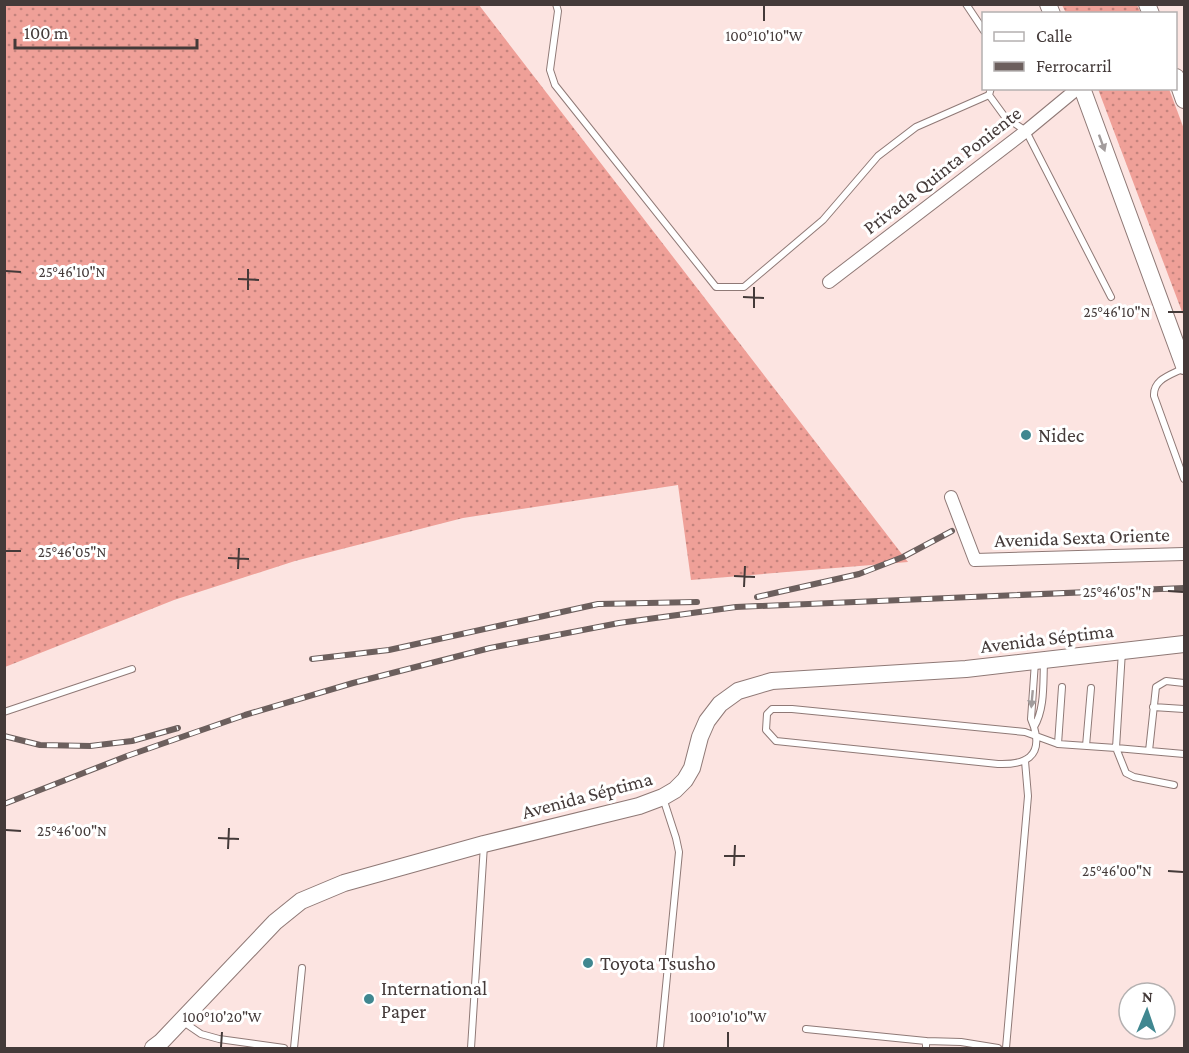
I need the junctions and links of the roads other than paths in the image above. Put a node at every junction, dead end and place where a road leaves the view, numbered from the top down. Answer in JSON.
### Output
{"nodes":[{"id":1,"x":556,"y":4,"type":"edge"},
{"id":2,"x":966,"y":4,"type":"edge"},
{"id":3,"x":982,"y":28,"type":"edge"},
{"id":4,"x":1177,"y":80,"type":"edge"},
{"id":5,"x":1077,"y":90,"type":"edge"},
{"id":6,"x":1081,"y":90,"type":"edge"},
{"id":7,"x":990,"y":92,"type":"edge"},
{"id":8,"x":1185,"y":100,"type":"edge"},
{"id":9,"x":1026,"y":131,"type":"junction"},
{"id":10,"x":829,"y":282,"type":"dead end"},
{"id":11,"x":1111,"y":297,"type":"dead end"},
{"id":12,"x":1185,"y":367,"type":"edge"},
{"id":13,"x":1185,"y":479,"type":"edge"},
{"id":14,"x":951,"y":497,"type":"dead end"},
{"id":15,"x":1185,"y":554,"type":"edge"},
{"id":16,"x":1185,"y":644,"type":"edge"},
{"id":17,"x":1122,"y":651,"type":"junction"},
{"id":18,"x":1040,"y":661,"type":"junction"},
{"id":19,"x":132,"y":669,"type":"dead end"},
{"id":20,"x":1185,"y":682,"type":"edge"},
{"id":21,"x":1062,"y":687,"type":"dead end"},
{"id":22,"x":1091,"y":688,"type":"dead end"},
{"id":23,"x":1153,"y":707,"type":"junction"},
{"id":24,"x":1185,"y":710,"type":"edge"},
{"id":25,"x":4,"y":712,"type":"edge"},
{"id":26,"x":1036,"y":735,"type":"junction"},
{"id":27,"x":1058,"y":744,"type":"junction"},
{"id":28,"x":1086,"y":746,"type":"junction"},
{"id":29,"x":1116,"y":748,"type":"junction"},
{"id":30,"x":1149,"y":751,"type":"junction"},
{"id":31,"x":1185,"y":754,"type":"edge"},
{"id":32,"x":1025,"y":761,"type":"junction"},
{"id":33,"x":1174,"y":784,"type":"dead end"},
{"id":34,"x":663,"y":797,"type":"junction"},
{"id":35,"x":484,"y":844,"type":"junction"},
{"id":36,"x":302,"y":968,"type":"dead end"},
{"id":37,"x":182,"y":1020,"type":"junction"},
{"id":38,"x":806,"y":1029,"type":"dead end"},
{"id":39,"x":926,"y":1045,"type":"edge"},
{"id":40,"x":154,"y":1048,"type":"edge"},
{"id":41,"x":284,"y":1048,"type":"edge"},
{"id":42,"x":294,"y":1048,"type":"edge"},
{"id":43,"x":471,"y":1048,"type":"edge"},
{"id":44,"x":660,"y":1048,"type":"edge"},
{"id":45,"x":998,"y":1048,"type":"edge"},
{"id":46,"x":1006,"y":1048,"type":"edge"}],
"edges":[{"from":1,"to":7,"type":"lane"},
{"from":2,"to":3,"type":"lane"},
{"from":4,"to":8,"type":"street"},
{"from":5,"to":9,"type":"street","name":"Privada Quinta Poniente"},
{"from":6,"to":12,"type":"street","one_way":true},
{"from":7,"to":9,"type":"lane"},
{"from":9,"to":10,"type":"street","name":"Privada Quinta Poniente"},
{"from":9,"to":11,"type":"lane"},
{"from":12,"to":13,"type":"lane"},
{"from":14,"to":15,"type":"street","name":"Avenida Sexta Oriente"},
{"from":16,"to":17,"type":"street","name":"Avenida Séptima"},
{"from":17,"to":18,"type":"street","name":"Avenida Séptima"},
{"from":17,"to":29,"type":"lane"},
{"from":18,"to":26,"type":"lane"},
{"from":18,"to":34,"type":"street","name":"Avenida Séptima"},
{"from":19,"to":25,"type":"lane"},
{"from":20,"to":23,"type":"lane"},
{"from":21,"to":27,"type":"lane"},
{"from":22,"to":28,"type":"lane"},
{"from":23,"to":24,"type":"lane"},
{"from":23,"to":30,"type":"lane"},
{"from":26,"to":27,"type":"lane"},
{"from":26,"to":32,"type":"lane"},
{"from":26,"to":32,"type":"lane"},
{"from":27,"to":28,"type":"lane"},
{"from":28,"to":29,"type":"lane"},
{"from":29,"to":30,"type":"lane"},
{"from":29,"to":33,"type":"lane"},
{"from":30,"to":31,"type":"lane"},
{"from":32,"to":46,"type":"lane"},
{"from":34,"to":35,"type":"street","name":"Avenida Séptima"},
{"from":34,"to":44,"type":"lane"},
{"from":35,"to":37,"type":"street","name":"Avenida Séptima"},
{"from":35,"to":43,"type":"lane"},
{"from":36,"to":42,"type":"lane"},
{"from":37,"to":40,"type":"street","name":"Avenida Séptima"},
{"from":37,"to":41,"type":"lane"},
{"from":38,"to":39,"type":"lane"},
{"from":39,"to":45,"type":"lane"}]}
